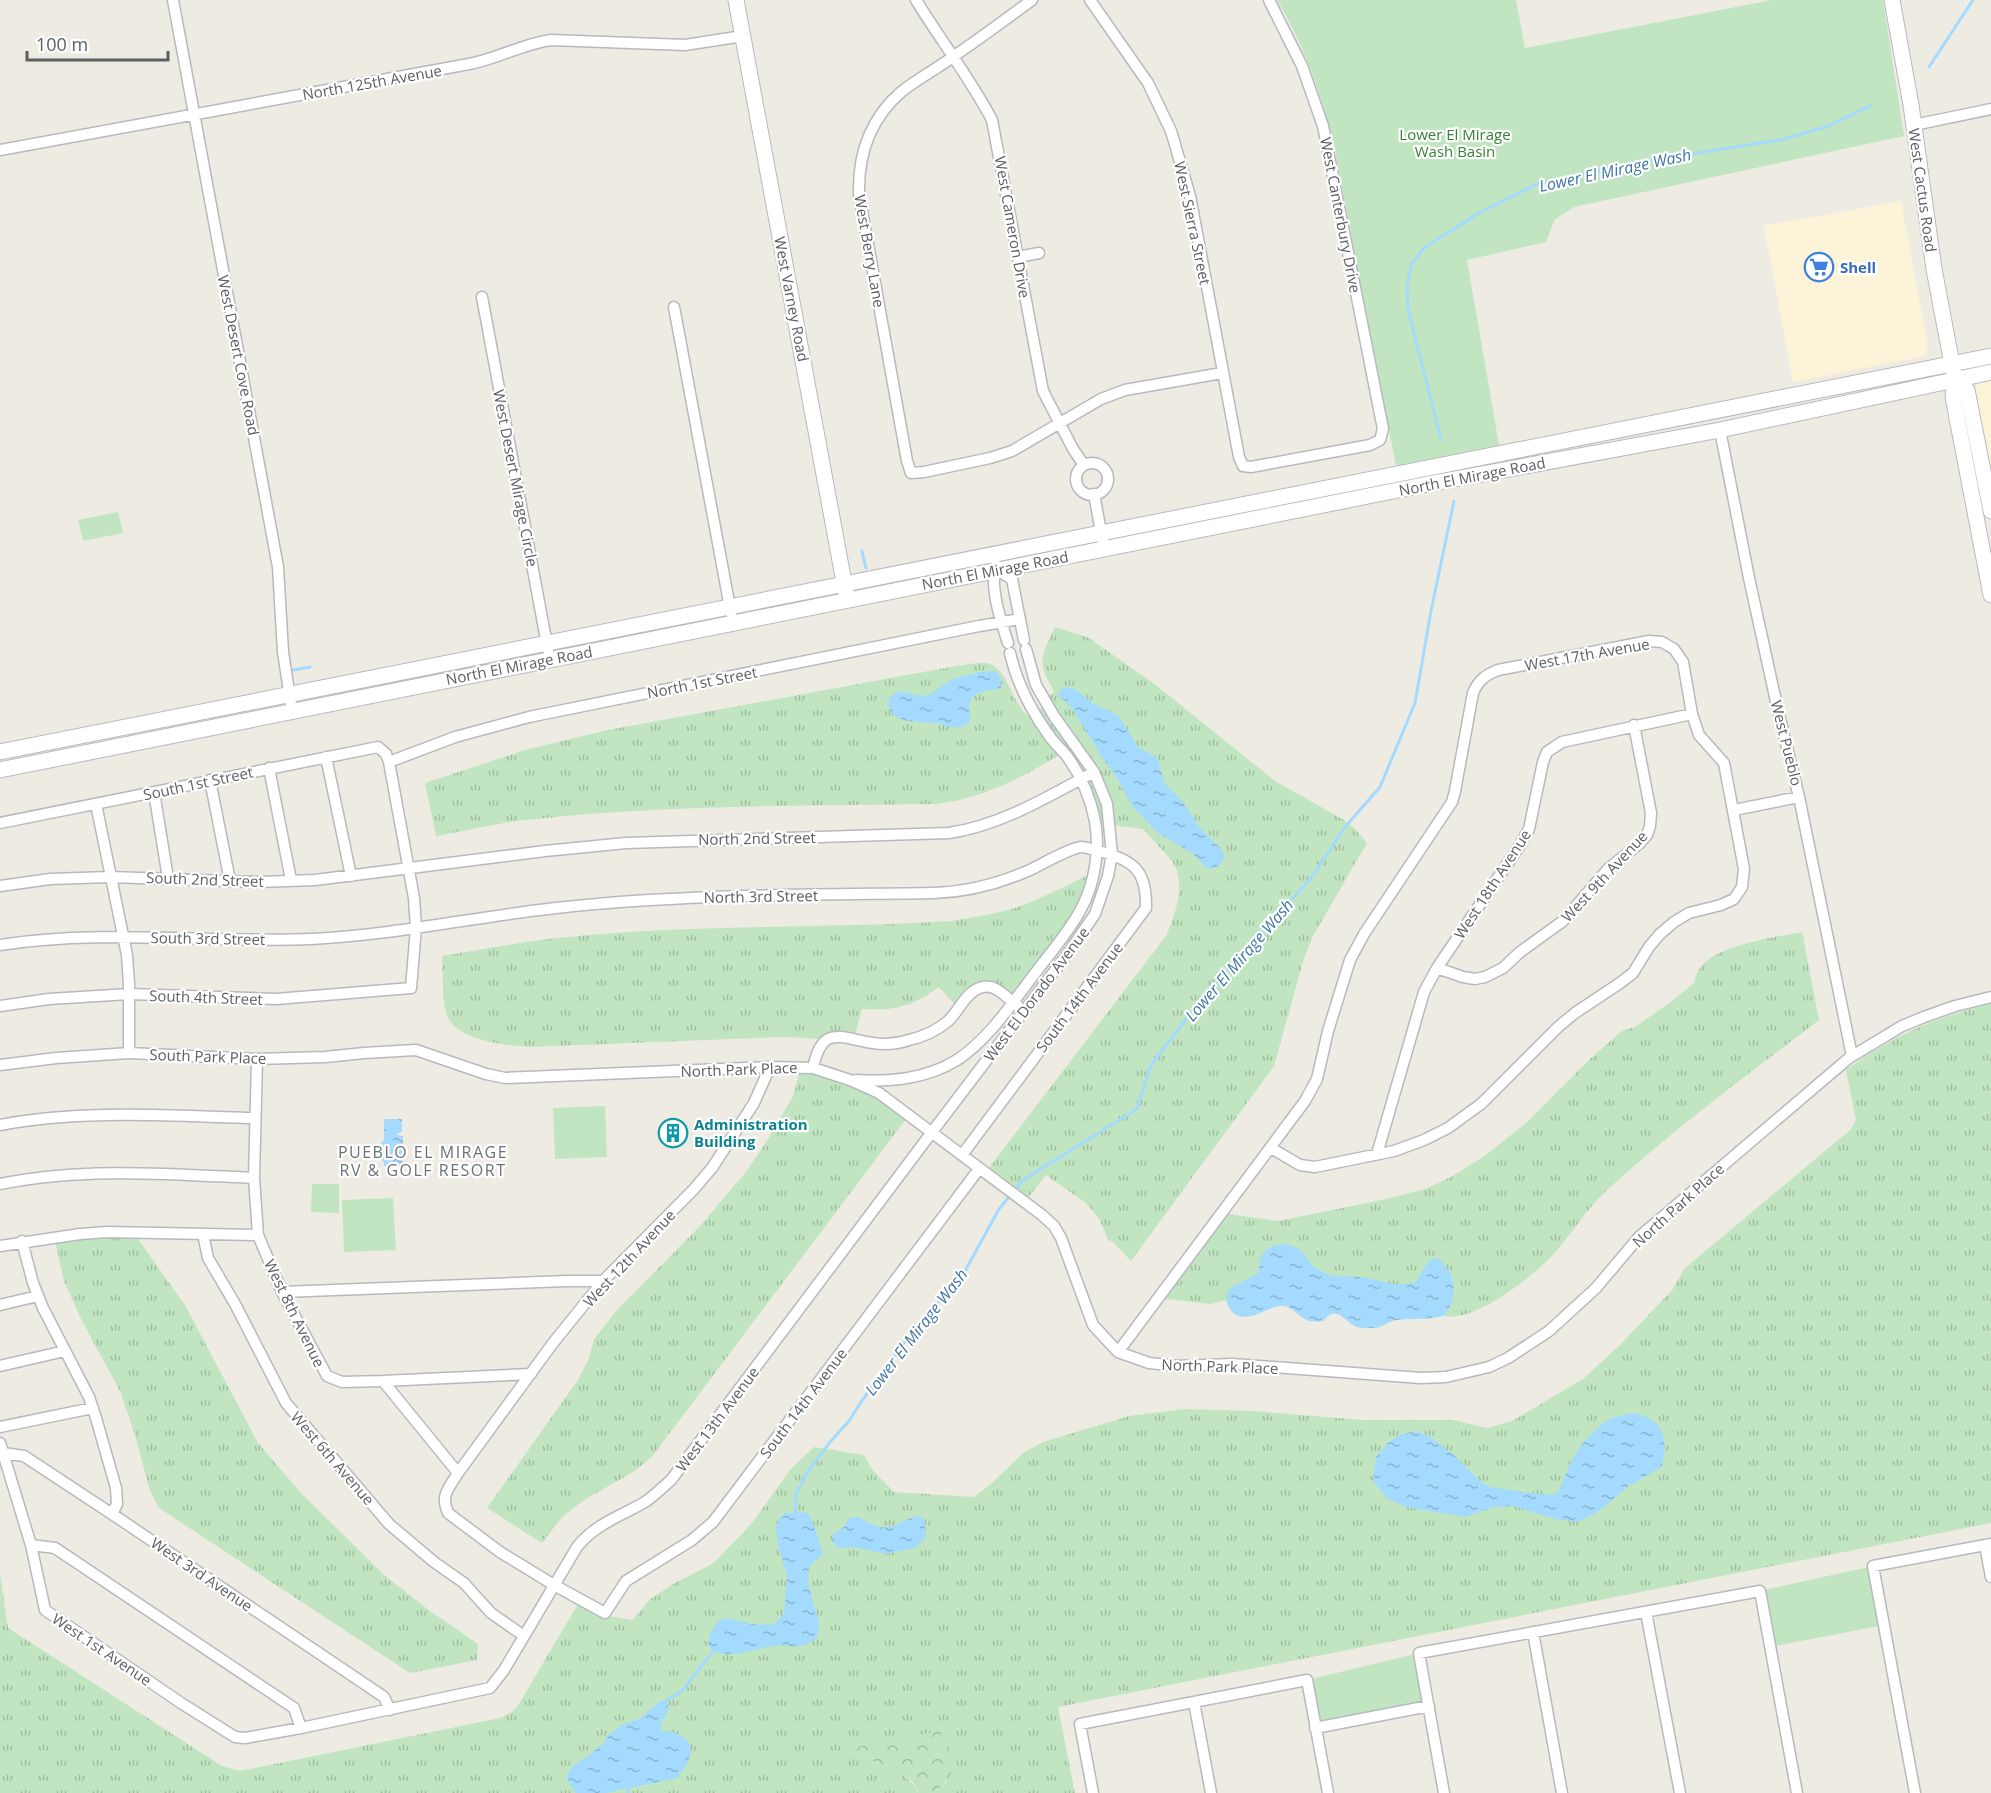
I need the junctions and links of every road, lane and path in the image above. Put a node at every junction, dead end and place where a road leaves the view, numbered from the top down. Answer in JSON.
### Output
{"nodes":[{"id":1,"x":173,"y":0,"type":"edge"},
{"id":2,"x":736,"y":0,"type":"edge"},
{"id":3,"x":916,"y":0,"type":"edge"},
{"id":4,"x":1032,"y":0,"type":"edge"},
{"id":5,"x":1090,"y":0,"type":"edge"},
{"id":6,"x":1269,"y":0,"type":"edge"},
{"id":7,"x":1892,"y":0,"type":"edge"},
{"id":8,"x":743,"y":36,"type":"junction"},
{"id":9,"x":952,"y":58,"type":"junction"},
{"id":10,"x":1991,"y":110,"type":"edge"},
{"id":11,"x":194,"y":114,"type":"junction"},
{"id":12,"x":1914,"y":125,"type":"junction"},
{"id":13,"x":0,"y":150,"type":"edge"},
{"id":14,"x":1039,"y":253,"type":"dead end"},
{"id":15,"x":1018,"y":257,"type":"junction"},
{"id":16,"x":482,"y":297,"type":"dead end"},
{"id":17,"x":674,"y":307,"type":"dead end"},
{"id":18,"x":1991,"y":356,"type":"edge"},
{"id":19,"x":1952,"y":364,"type":"junction"},
{"id":20,"x":1991,"y":372,"type":"edge"},
{"id":21,"x":1222,"y":373,"type":"junction"},
{"id":22,"x":1955,"y":380,"type":"junction"},
{"id":23,"x":1060,"y":424,"type":"junction"},
{"id":24,"x":1720,"y":430,"type":"junction"},
{"id":25,"x":1084,"y":465,"type":"junction"},
{"id":26,"x":1243,"y":466,"type":"joint"},
{"id":27,"x":1094,"y":494,"type":"junction"},
{"id":28,"x":1991,"y":510,"type":"edge"},
{"id":29,"x":1101,"y":532,"type":"junction"},
{"id":30,"x":1104,"y":548,"type":"junction"},
{"id":31,"x":994,"y":554,"type":"junction"},
{"id":32,"x":997,"y":569,"type":"junction"},
{"id":33,"x":845,"y":591,"type":"junction"},
{"id":34,"x":1991,"y":594,"type":"edge"},
{"id":35,"x":732,"y":615,"type":"junction"},
{"id":36,"x":1020,"y":619,"type":"junction"},
{"id":37,"x":1001,"y":622,"type":"junction"},
{"id":38,"x":549,"y":651,"type":"junction"},
{"id":39,"x":290,"y":695,"type":"junction"},
{"id":40,"x":292,"y":711,"type":"junction"},
{"id":41,"x":1692,"y":714,"type":"junction"},
{"id":42,"x":1634,"y":725,"type":"junction"},
{"id":43,"x":0,"y":752,"type":"edge"},
{"id":44,"x":326,"y":757,"type":"junction"},
{"id":45,"x":389,"y":762,"type":"junction"},
{"id":46,"x":269,"y":768,"type":"junction"},
{"id":47,"x":0,"y":770,"type":"edge"},
{"id":48,"x":1094,"y":772,"type":"junction"},
{"id":49,"x":1081,"y":779,"type":"junction"},
{"id":50,"x":210,"y":780,"type":"junction"},
{"id":51,"x":154,"y":792,"type":"junction"},
{"id":52,"x":1800,"y":797,"type":"junction"},
{"id":53,"x":96,"y":804,"type":"junction"},
{"id":54,"x":1734,"y":810,"type":"junction"},
{"id":55,"x":0,"y":823,"type":"edge"},
{"id":56,"x":1098,"y":851,"type":"junction"},
{"id":57,"x":1112,"y":854,"type":"junction"},
{"id":58,"x":409,"y":868,"type":"junction"},
{"id":59,"x":351,"y":876,"type":"junction"},
{"id":60,"x":110,"y":877,"type":"junction"},
{"id":61,"x":168,"y":878,"type":"junction"},
{"id":62,"x":291,"y":880,"type":"junction"},
{"id":63,"x":230,"y":881,"type":"junction"},
{"id":64,"x":0,"y":886,"type":"edge"},
{"id":65,"x":417,"y":928,"type":"junction"},
{"id":66,"x":123,"y":936,"type":"junction"},
{"id":67,"x":0,"y":945,"type":"edge"},
{"id":68,"x":1437,"y":968,"type":"junction"},
{"id":69,"x":129,"y":994,"type":"junction"},
{"id":70,"x":1991,"y":997,"type":"edge"},
{"id":71,"x":1013,"y":1002,"type":"junction"},
{"id":72,"x":0,"y":1006,"type":"edge"},
{"id":73,"x":1024,"y":1009,"type":"junction"},
{"id":74,"x":416,"y":1050,"type":"joint"},
{"id":75,"x":129,"y":1053,"type":"junction"},
{"id":76,"x":1852,"y":1056,"type":"junction"},
{"id":77,"x":257,"y":1059,"type":"junction"},
{"id":78,"x":0,"y":1065,"type":"edge"},
{"id":79,"x":770,"y":1067,"type":"junction"},
{"id":80,"x":813,"y":1068,"type":"junction"},
{"id":81,"x":850,"y":1080,"type":"junction"},
{"id":82,"x":255,"y":1118,"type":"junction"},
{"id":83,"x":0,"y":1125,"type":"edge"},
{"id":84,"x":932,"y":1132,"type":"junction"},
{"id":85,"x":1271,"y":1148,"type":"junction"},
{"id":86,"x":1377,"y":1154,"type":"junction"},
{"id":87,"x":963,"y":1155,"type":"junction"},
{"id":88,"x":979,"y":1169,"type":"junction"},
{"id":89,"x":254,"y":1178,"type":"junction"},
{"id":90,"x":0,"y":1184,"type":"edge"},
{"id":91,"x":203,"y":1234,"type":"junction"},
{"id":92,"x":258,"y":1235,"type":"junction"},
{"id":93,"x":22,"y":1241,"type":"junction"},
{"id":94,"x":0,"y":1246,"type":"edge"},
{"id":95,"x":603,"y":1281,"type":"junction"},
{"id":96,"x":282,"y":1292,"type":"junction"},
{"id":97,"x":38,"y":1296,"type":"junction"},
{"id":98,"x":0,"y":1305,"type":"edge"},
{"id":99,"x":65,"y":1351,"type":"junction"},
{"id":100,"x":1118,"y":1352,"type":"junction"},
{"id":101,"x":0,"y":1366,"type":"edge"},
{"id":102,"x":531,"y":1374,"type":"junction"},
{"id":103,"x":383,"y":1381,"type":"junction"},
{"id":104,"x":93,"y":1408,"type":"junction"},
{"id":105,"x":0,"y":1427,"type":"edge"},
{"id":106,"x":2,"y":1448,"type":"edge"},
{"id":107,"x":458,"y":1473,"type":"junction"},
{"id":108,"x":112,"y":1514,"type":"junction"},
{"id":109,"x":31,"y":1545,"type":"junction"},
{"id":110,"x":1988,"y":1545,"type":"edge"},
{"id":111,"x":1991,"y":1577,"type":"edge"},
{"id":112,"x":554,"y":1585,"type":"junction"},
{"id":113,"x":1646,"y":1612,"type":"junction"},
{"id":114,"x":1533,"y":1632,"type":"junction"},
{"id":115,"x":524,"y":1636,"type":"junction"},
{"id":116,"x":1194,"y":1702,"type":"junction"},
{"id":117,"x":1428,"y":1706,"type":"junction"},
{"id":118,"x":390,"y":1710,"type":"junction"},
{"id":119,"x":301,"y":1728,"type":"junction"},
{"id":120,"x":1316,"y":1728,"type":"junction"},
{"id":121,"x":1093,"y":1793,"type":"edge"},
{"id":122,"x":1211,"y":1793,"type":"edge"},
{"id":123,"x":1328,"y":1793,"type":"edge"},
{"id":124,"x":1444,"y":1793,"type":"edge"},
{"id":125,"x":1562,"y":1793,"type":"edge"},
{"id":126,"x":1680,"y":1793,"type":"edge"},
{"id":127,"x":1797,"y":1793,"type":"edge"},
{"id":128,"x":1915,"y":1793,"type":"edge"}],
"edges":[{"from":1,"to":11,"type":"street","name":"West Desert Cove Road"},
{"from":2,"to":8,"type":"main road","name":"West Varney Road"},
{"from":3,"to":9,"type":"street","name":"West Cameron Drive"},
{"from":4,"to":9,"type":"street","name":"West Berry Lane"},
{"from":5,"to":21,"type":"street","name":"West Sierra Street"},
{"from":6,"to":26,"type":"street","name":"West Canterbury Drive"},
{"from":7,"to":12,"type":"main road","name":"West Cactus Road"},
{"from":8,"to":11,"type":"street","name":"North 125th Avenue"},
{"from":8,"to":33,"type":"main road","name":"West Varney Road"},
{"from":9,"to":15,"type":"street","name":"West Cameron Drive"},
{"from":9,"to":23,"type":"street","name":"West Berry Lane"},
{"from":10,"to":12,"type":"street"},
{"from":11,"to":13,"type":"street","name":"North 125th Avenue"},
{"from":11,"to":39,"type":"street","name":"West Desert Cove Road"},
{"from":12,"to":19,"type":"main road","name":"West Cactus Road"},
{"from":14,"to":15,"type":"street"},
{"from":15,"to":23,"type":"street","name":"West Cameron Drive"},
{"from":16,"to":38,"type":"street","name":"West Desert Mirage Circle"},
{"from":17,"to":35,"type":"street"},
{"from":18,"to":19,"type":"main road","name":"North El Mirage Road"},
{"from":19,"to":22,"type":"main road","name":"West Cactus Road"},
{"from":19,"to":29,"type":"main road","name":"North El Mirage Road"},
{"from":20,"to":22,"type":"main road","name":"North El Mirage Road"},
{"from":21,"to":23,"type":"street"},
{"from":21,"to":26,"type":"street","name":"West Sierra Street"},
{"from":22,"to":24,"type":"main road","name":"North El Mirage Road"},
{"from":22,"to":28,"type":"main road","name":"West Cactus Road"},
{"from":22,"to":34,"type":"main road","name":"West Cactus Road"},
{"from":23,"to":25,"type":"street","name":"West Cameron Drive"},
{"from":24,"to":30,"type":"main road","name":"North El Mirage Road"},
{"from":24,"to":52,"type":"street","name":"West Pueblo"},
{"from":25,"to":27,"type":"street"},
{"from":25,"to":27,"type":"street"},
{"from":27,"to":29,"type":"street"},
{"from":29,"to":30,"type":"street"},
{"from":29,"to":31,"type":"main road","name":"North El Mirage Road"},
{"from":30,"to":32,"type":"main road","name":"North El Mirage Road"},
{"from":31,"to":32,"type":"street","name":"West El Dorado Avenue"},
{"from":31,"to":33,"type":"main road","name":"North El Mirage Road"},
{"from":32,"to":33,"type":"main road","name":"North El Mirage Road"},
{"from":32,"to":36,"type":"street","name":"West El Dorado Avenue"},
{"from":32,"to":37,"type":"street","name":"West El Dorado Avenue"},
{"from":33,"to":35,"type":"main road","name":"North El Mirage Road"},
{"from":35,"to":38,"type":"main road","name":"North El Mirage Road"},
{"from":36,"to":37,"type":"street","name":"North 1st Street"},
{"from":36,"to":48,"type":"street","name":"West El Dorado Avenue"},
{"from":37,"to":45,"type":"street","name":"North 1st Street"},
{"from":37,"to":49,"type":"street","name":"West El Dorado Avenue"},
{"from":38,"to":39,"type":"main road","name":"North El Mirage Road"},
{"from":38,"to":40,"type":"main road","name":"North El Mirage Road"},
{"from":39,"to":40,"type":"street","name":"West Desert Cove Road"},
{"from":39,"to":43,"type":"main road","name":"North El Mirage Road"},
{"from":40,"to":47,"type":"main road","name":"North El Mirage Road"},
{"from":41,"to":42,"type":"street","name":"West 18th Avenue"},
{"from":41,"to":54,"type":"street","name":"West 17th Avenue"},
{"from":41,"to":85,"type":"street","name":"West 17th Avenue"},
{"from":42,"to":68,"type":"street","name":"West 18th Avenue"},
{"from":42,"to":68,"type":"street","name":"West 9th Avenue"},
{"from":44,"to":45,"type":"street","name":"South 1st Street"},
{"from":44,"to":46,"type":"street","name":"South 1st Street"},
{"from":44,"to":59,"type":"street"},
{"from":45,"to":58,"type":"street"},
{"from":46,"to":50,"type":"street","name":"South 1st Street"},
{"from":46,"to":62,"type":"street"},
{"from":48,"to":49,"type":"street","name":"North 2nd Street"},
{"from":48,"to":57,"type":"street","name":"West El Dorado Avenue"},
{"from":49,"to":56,"type":"street","name":"West El Dorado Avenue"},
{"from":49,"to":58,"type":"street","name":"North 2nd Street"},
{"from":50,"to":51,"type":"street","name":"South 1st Street"},
{"from":50,"to":63,"type":"street"},
{"from":51,"to":53,"type":"street","name":"South 1st Street"},
{"from":51,"to":61,"type":"street"},
{"from":52,"to":54,"type":"street"},
{"from":52,"to":76,"type":"street","name":"West Pueblo"},
{"from":53,"to":55,"type":"street","name":"South 1st Street"},
{"from":53,"to":60,"type":"street"},
{"from":54,"to":86,"type":"street","name":"West 17th Avenue"},
{"from":56,"to":57,"type":"street","name":"South 14th Avenue"},
{"from":56,"to":65,"type":"street","name":"North 3rd Street"},
{"from":56,"to":71,"type":"street","name":"West El Dorado Avenue"},
{"from":57,"to":73,"type":"street","name":"West El Dorado Avenue"},
{"from":57,"to":87,"type":"street","name":"South 14th Avenue"},
{"from":58,"to":59,"type":"street","name":"South 2nd Street"},
{"from":58,"to":65,"type":"street"},
{"from":59,"to":62,"type":"street","name":"South 2nd Street"},
{"from":60,"to":61,"type":"street","name":"South 2nd Street"},
{"from":60,"to":64,"type":"street","name":"South 2nd Street"},
{"from":60,"to":66,"type":"street"},
{"from":61,"to":63,"type":"street","name":"South 2nd Street"},
{"from":62,"to":63,"type":"street","name":"South 2nd Street"},
{"from":65,"to":66,"type":"street","name":"South 3rd Street"},
{"from":65,"to":69,"type":"street","name":"South 4th Street"},
{"from":66,"to":67,"type":"street","name":"South 3rd Street"},
{"from":66,"to":69,"type":"street"},
{"from":68,"to":86,"type":"street","name":"West 18th Avenue"},
{"from":69,"to":72,"type":"street","name":"South 4th Street"},
{"from":69,"to":75,"type":"street"},
{"from":70,"to":76,"type":"street","name":"North Park Place"},
{"from":71,"to":73,"type":"street"},
{"from":71,"to":80,"type":"street"},
{"from":71,"to":81,"type":"street","name":"West El Dorado Avenue"},
{"from":73,"to":84,"type":"street","name":"West El Dorado Avenue"},
{"from":74,"to":77,"type":"street","name":"South Park Place"},
{"from":74,"to":79,"type":"street","name":"North Park Place"},
{"from":75,"to":77,"type":"street","name":"South Park Place"},
{"from":75,"to":78,"type":"street","name":"South Park Place"},
{"from":76,"to":100,"type":"street","name":"North Park Place"},
{"from":77,"to":82,"type":"street","name":"West 8th Avenue"},
{"from":79,"to":80,"type":"street","name":"North Park Place"},
{"from":79,"to":95,"type":"street","name":"West 12th Avenue"},
{"from":80,"to":81,"type":"street","name":"North Park Place"},
{"from":81,"to":84,"type":"street","name":"North Park Place"},
{"from":82,"to":83,"type":"street"},
{"from":82,"to":89,"type":"street","name":"West 8th Avenue"},
{"from":84,"to":87,"type":"street","name":"North Park Place"},
{"from":84,"to":112,"type":"street","name":"West 13th Avenue"},
{"from":85,"to":86,"type":"street","name":"West 17th Avenue"},
{"from":85,"to":100,"type":"street","name":"West 17th Avenue"},
{"from":87,"to":88,"type":"street","name":"North Park Place"},
{"from":88,"to":100,"type":"street","name":"North Park Place"},
{"from":88,"to":112,"type":"street","name":"South 14th Avenue"},
{"from":89,"to":90,"type":"street"},
{"from":89,"to":92,"type":"street","name":"West 8th Avenue"},
{"from":91,"to":92,"type":"street"},
{"from":91,"to":93,"type":"street"},
{"from":91,"to":115,"type":"street","name":"West 6th Avenue"},
{"from":92,"to":96,"type":"street","name":"West 8th Avenue"},
{"from":93,"to":94,"type":"street"},
{"from":93,"to":97,"type":"street"},
{"from":95,"to":96,"type":"street"},
{"from":95,"to":102,"type":"street","name":"West 12th Avenue"},
{"from":96,"to":103,"type":"street","name":"West 8th Avenue"},
{"from":97,"to":98,"type":"street"},
{"from":97,"to":99,"type":"street"},
{"from":99,"to":101,"type":"street"},
{"from":99,"to":104,"type":"street"},
{"from":102,"to":103,"type":"street","name":"West 8th Avenue"},
{"from":102,"to":107,"type":"street","name":"West 12th Avenue"},
{"from":103,"to":107,"type":"street"},
{"from":104,"to":105,"type":"street"},
{"from":104,"to":108,"type":"street"},
{"from":106,"to":108,"type":"street","name":"West 3rd Avenue"},
{"from":106,"to":109,"type":"street","name":"West 1st Avenue"},
{"from":107,"to":112,"type":"street"},
{"from":108,"to":118,"type":"street","name":"West 3rd Avenue"},
{"from":109,"to":119,"type":"street"},
{"from":109,"to":119,"type":"street","name":"West 1st Avenue"},
{"from":110,"to":111,"type":"street"},
{"from":110,"to":128,"type":"street"},
{"from":112,"to":115,"type":"street","name":"West 13th Avenue"},
{"from":113,"to":114,"type":"street"},
{"from":113,"to":126,"type":"street"},
{"from":113,"to":127,"type":"street"},
{"from":114,"to":117,"type":"street"},
{"from":114,"to":125,"type":"street"},
{"from":115,"to":118,"type":"street","name":"West 13th Avenue"},
{"from":116,"to":120,"type":"street"},
{"from":116,"to":121,"type":"street"},
{"from":116,"to":122,"type":"street"},
{"from":117,"to":120,"type":"street"},
{"from":117,"to":124,"type":"street"},
{"from":118,"to":119,"type":"street"},
{"from":120,"to":123,"type":"street"}]}
